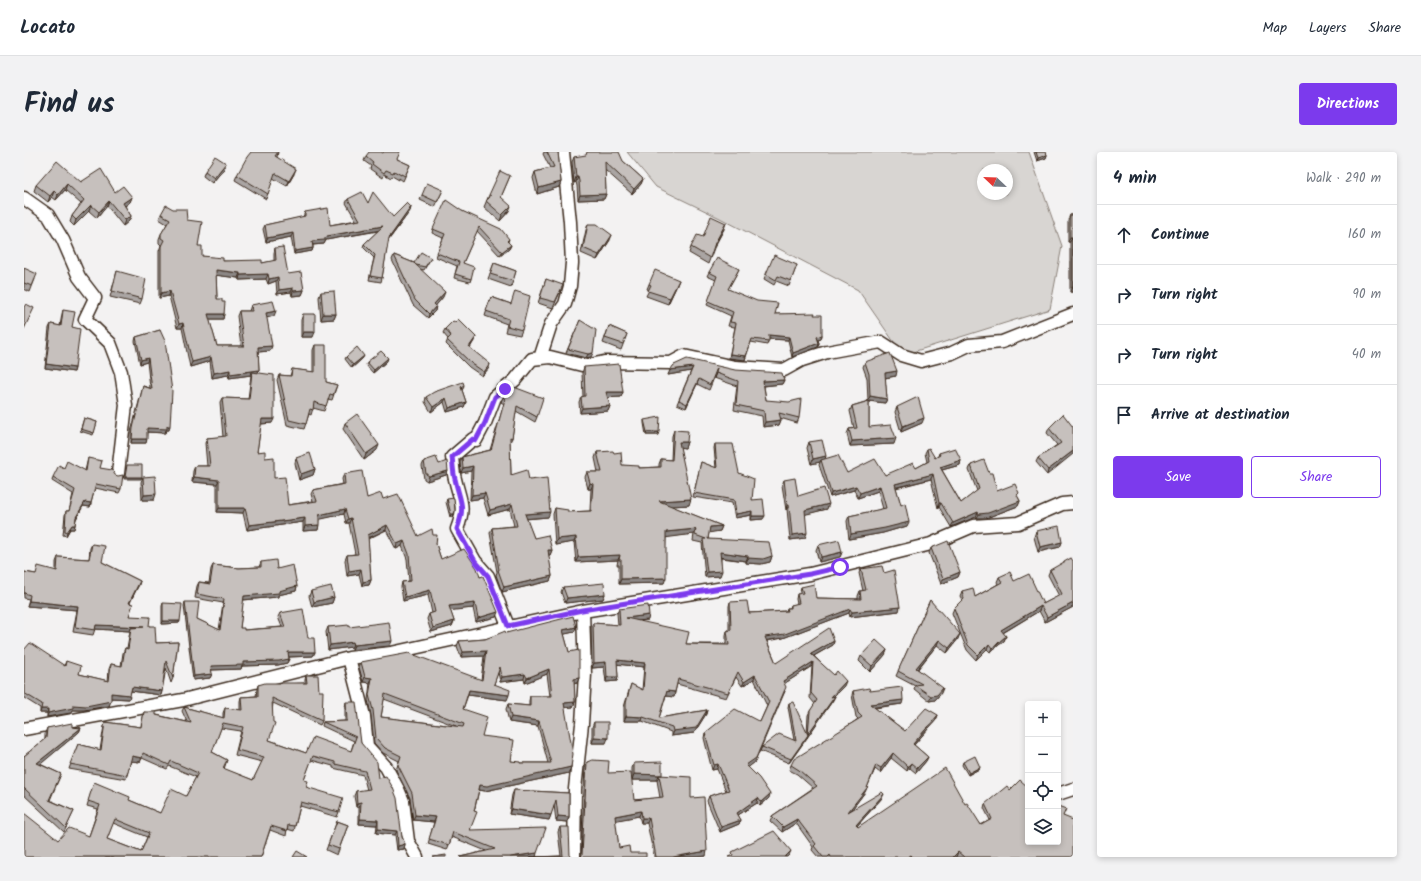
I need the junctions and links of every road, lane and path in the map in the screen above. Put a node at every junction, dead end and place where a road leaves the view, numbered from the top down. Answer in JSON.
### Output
{"nodes":[{"id":1,"x":563,"y":152,"type":"edge"},
{"id":2,"x":24,"y":198,"type":"edge"},
{"id":3,"x":1073,"y":314,"type":"edge"},
{"id":4,"x":540,"y":358,"type":"junction"},
{"id":5,"x":118,"y":473,"type":"dead end"},
{"id":6,"x":1073,"y":503,"type":"edge"},
{"id":7,"x":582,"y":610,"type":"junction"},
{"id":8,"x":508,"y":626,"type":"junction"},
{"id":9,"x":349,"y":658,"type":"junction"},
{"id":10,"x":24,"y":729,"type":"edge"},
{"id":11,"x":1073,"y":789,"type":"edge"},
{"id":12,"x":1061,"y":793,"type":"edge"},
{"id":13,"x":417,"y":857,"type":"edge"},
{"id":14,"x":574,"y":857,"type":"edge"}],
"edges":[{"from":1,"to":4,"type":"street"},
{"from":2,"to":5,"type":"street"},
{"from":3,"to":4,"type":"street"},
{"from":4,"to":8,"type":"street"},
{"from":6,"to":7,"type":"street"},
{"from":7,"to":8,"type":"street"},
{"from":7,"to":14,"type":"street"},
{"from":8,"to":9,"type":"street"},
{"from":9,"to":10,"type":"street"},
{"from":9,"to":13,"type":"street"},
{"from":11,"to":12,"type":"street"}]}
